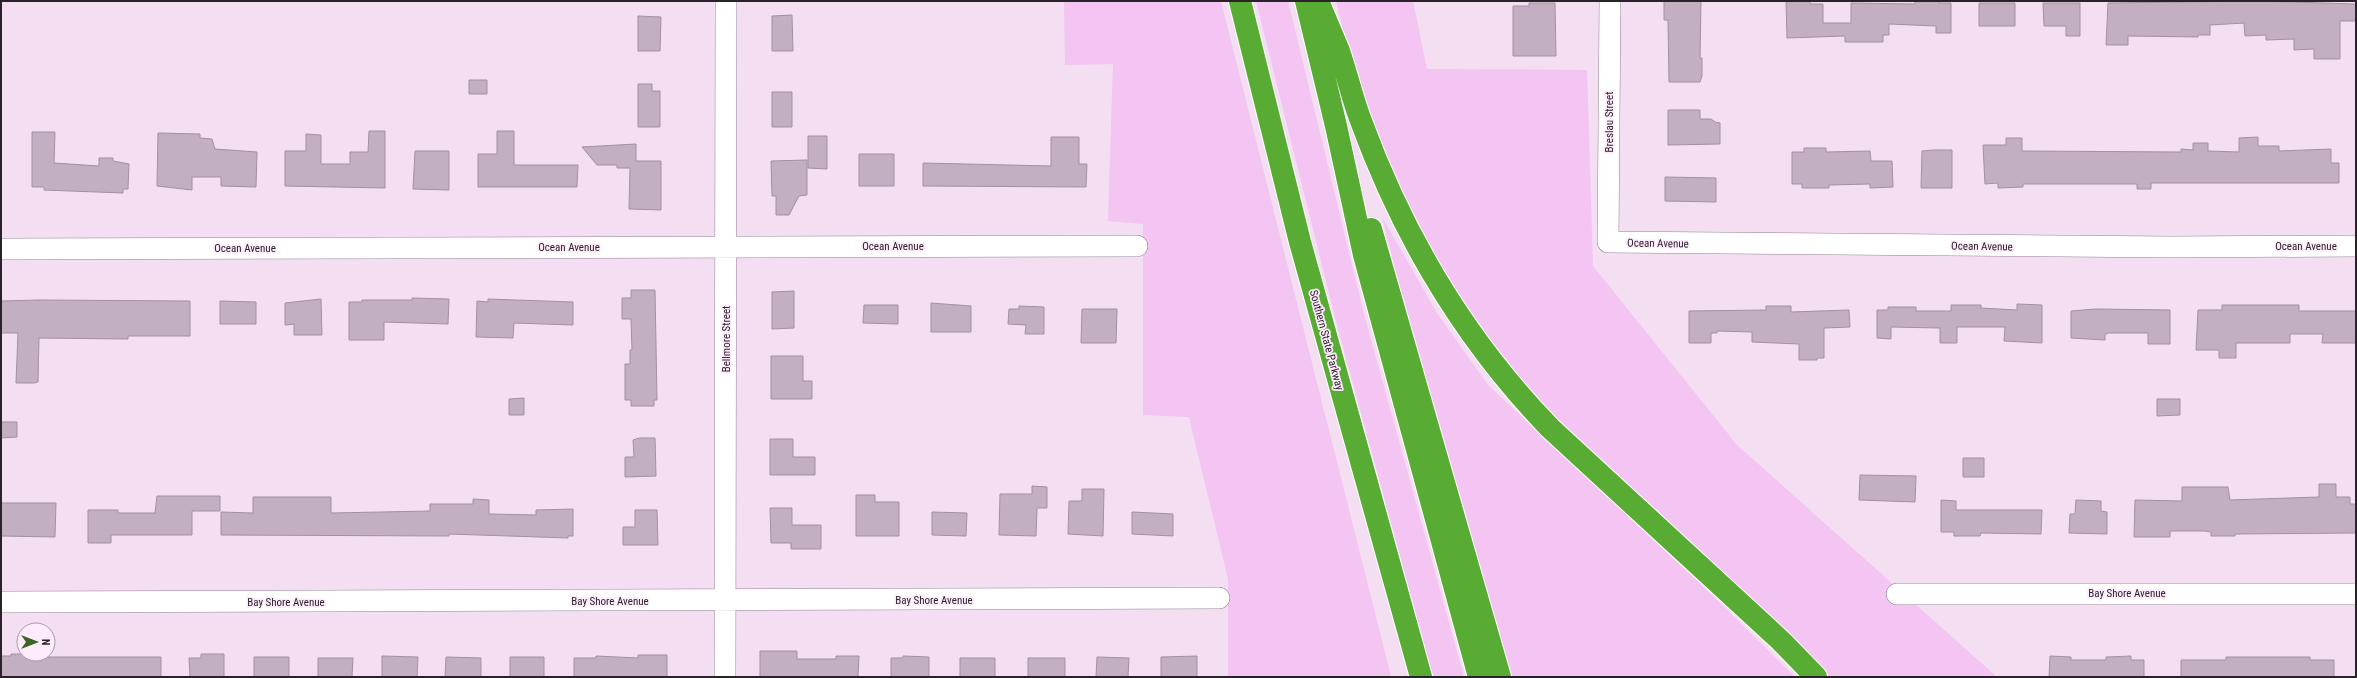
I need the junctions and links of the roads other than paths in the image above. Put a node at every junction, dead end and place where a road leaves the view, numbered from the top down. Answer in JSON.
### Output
{"nodes":[{"id":1,"x":726,"y":1,"type":"edge"},
{"id":2,"x":1240,"y":1,"type":"edge"},
{"id":3,"x":1306,"y":1,"type":"edge"},
{"id":4,"x":1318,"y":1,"type":"edge"},
{"id":5,"x":1610,"y":1,"type":"edge"},
{"id":6,"x":1336,"y":126,"type":"junction"},
{"id":7,"x":1608,"y":242,"type":"joint"},
{"id":8,"x":1137,"y":246,"type":"dead end"},
{"id":9,"x":2356,"y":246,"type":"edge"},
{"id":10,"x":726,"y":247,"type":"junction"},
{"id":11,"x":1,"y":249,"type":"edge"},
{"id":12,"x":1897,"y":594,"type":"dead end"},
{"id":13,"x":2356,"y":594,"type":"edge"},
{"id":14,"x":1218,"y":598,"type":"dead end"},
{"id":15,"x":726,"y":600,"type":"junction"},
{"id":16,"x":1,"y":602,"type":"edge"},
{"id":17,"x":725,"y":677,"type":"edge"},
{"id":18,"x":1421,"y":677,"type":"edge"},
{"id":19,"x":1479,"y":677,"type":"edge"},
{"id":20,"x":1500,"y":677,"type":"edge"},
{"id":21,"x":1816,"y":677,"type":"edge"}],
"edges":[{"from":1,"to":10,"type":"street","name":"Bellmore Street"},
{"from":2,"to":18,"type":"highway","name":"Southern State Parkway"},
{"from":3,"to":6,"type":"highway"},
{"from":4,"to":21,"type":"highway"},
{"from":5,"to":7,"type":"street","name":"Breslau Street"},
{"from":6,"to":19,"type":"highway"},
{"from":6,"to":20,"type":"highway"},
{"from":7,"to":9,"type":"street","name":"Ocean Avenue"},
{"from":8,"to":10,"type":"street","name":"Ocean Avenue"},
{"from":10,"to":11,"type":"street","name":"Ocean Avenue"},
{"from":10,"to":15,"type":"street","name":"Bellmore Street"},
{"from":12,"to":13,"type":"street","name":"Bay Shore Avenue"},
{"from":14,"to":15,"type":"street","name":"Bay Shore Avenue"},
{"from":15,"to":16,"type":"street","name":"Bay Shore Avenue"},
{"from":15,"to":17,"type":"street","name":"Bellmore Street"}]}
